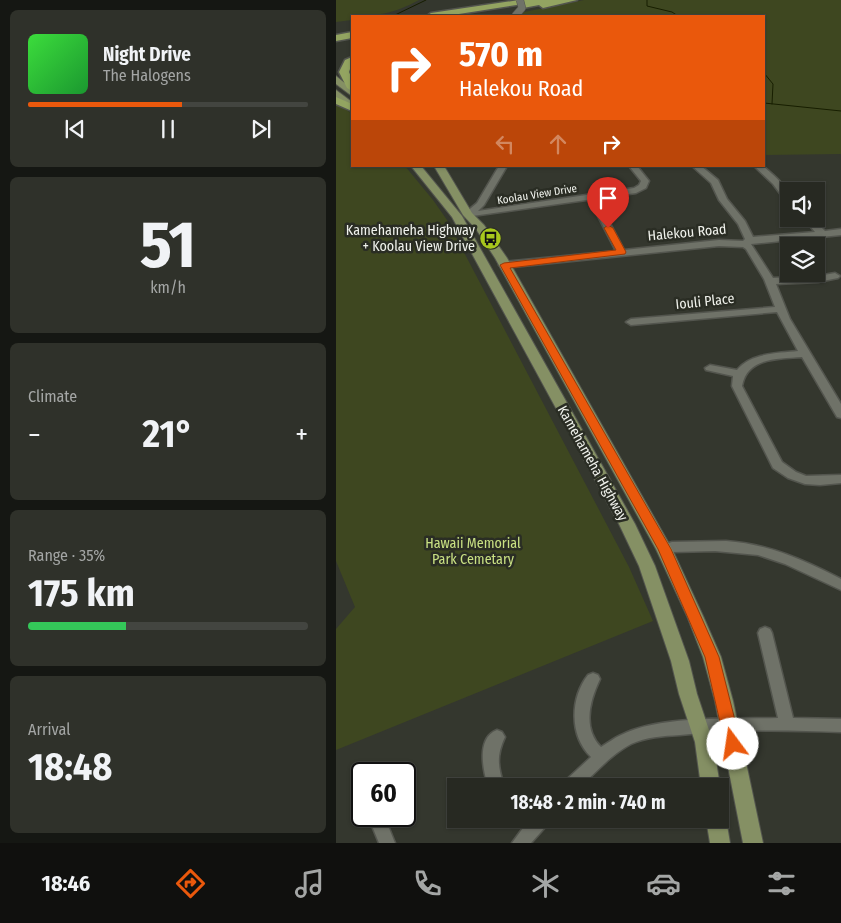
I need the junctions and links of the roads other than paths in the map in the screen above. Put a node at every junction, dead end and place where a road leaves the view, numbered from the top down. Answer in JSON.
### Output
{"nodes":[{"id":1,"x":520,"y":0,"type":"edge"},
{"id":2,"x":535,"y":0,"type":"edge"},
{"id":3,"x":551,"y":0,"type":"edge"},
{"id":4,"x":573,"y":0,"type":"edge"},
{"id":5,"x":544,"y":6,"type":"junction"},
{"id":6,"x":438,"y":15,"type":"edge"},
{"id":7,"x":471,"y":15,"type":"edge"},
{"id":8,"x":497,"y":15,"type":"edge"},
{"id":9,"x":511,"y":15,"type":"edge"},
{"id":10,"x":516,"y":15,"type":"edge"},
{"id":11,"x":351,"y":28,"type":"edge"},
{"id":12,"x":336,"y":29,"type":"edge"},
{"id":13,"x":351,"y":35,"type":"edge"},
{"id":14,"x":336,"y":38,"type":"edge"},
{"id":15,"x":351,"y":42,"type":"edge"},
{"id":16,"x":336,"y":44,"type":"edge"},
{"id":17,"x":351,"y":60,"type":"edge"},
{"id":18,"x":336,"y":80,"type":"edge"},
{"id":19,"x":351,"y":86,"type":"edge"},
{"id":20,"x":351,"y":92,"type":"edge"},
{"id":21,"x":336,"y":93,"type":"edge"},
{"id":22,"x":336,"y":100,"type":"edge"},
{"id":23,"x":351,"y":106,"type":"edge"},
{"id":24,"x":351,"y":107,"type":"edge"},
{"id":25,"x":417,"y":167,"type":"edge"},
{"id":26,"x":439,"y":167,"type":"edge"},
{"id":27,"x":502,"y":167,"type":"edge"},
{"id":28,"x":634,"y":167,"type":"edge"},
{"id":29,"x":697,"y":167,"type":"edge"},
{"id":30,"x":759,"y":167,"type":"edge"},
{"id":31,"x":780,"y":187,"type":"edge"},
{"id":32,"x":462,"y":216,"type":"junction"},
{"id":33,"x":602,"y":216,"type":"dead end"},
{"id":34,"x":816,"y":227,"type":"edge"},
{"id":35,"x":841,"y":232,"type":"edge"},
{"id":36,"x":823,"y":234,"type":"junction"},
{"id":37,"x":747,"y":242,"type":"junction"},
{"id":38,"x":621,"y":252,"type":"junction"},
{"id":39,"x":504,"y":265,"type":"junction"},
{"id":40,"x":486,"y":269,"type":"junction"},
{"id":41,"x":835,"y":276,"type":"dead end"},
{"id":42,"x":770,"y":281,"type":"junction"},
{"id":43,"x":781,"y":309,"type":"junction"},
{"id":44,"x":632,"y":322,"type":"dead end"},
{"id":45,"x":547,"y":340,"type":"junction"},
{"id":46,"x":528,"y":344,"type":"junction"},
{"id":47,"x":805,"y":353,"type":"junction"},
{"id":48,"x":710,"y":368,"type":"dead end"},
{"id":49,"x":739,"y":374,"type":"junction"},
{"id":50,"x":840,"y":411,"type":"edge"},
{"id":51,"x":841,"y":479,"type":"edge"},
{"id":52,"x":637,"y":549,"type":"junction"},
{"id":53,"x":664,"y":549,"type":"junction"},
{"id":54,"x":841,"y":585,"type":"edge"},
{"id":55,"x":765,"y":633,"type":"dead end"},
{"id":56,"x":593,"y":679,"type":"dead end"},
{"id":57,"x":787,"y":724,"type":"junction"},
{"id":58,"x":699,"y":726,"type":"junction"},
{"id":59,"x":728,"y":726,"type":"junction"},
{"id":60,"x":841,"y":726,"type":"edge"},
{"id":61,"x":497,"y":737,"type":"dead end"},
{"id":62,"x":600,"y":756,"type":"junction"},
{"id":63,"x":494,"y":778,"type":"edge"},
{"id":64,"x":579,"y":778,"type":"edge"},
{"id":65,"x":710,"y":778,"type":"edge"},
{"id":66,"x":380,"y":827,"type":"edge"},
{"id":67,"x":529,"y":828,"type":"edge"},
{"id":68,"x":718,"y":828,"type":"edge"},
{"id":69,"x":387,"y":843,"type":"edge"},
{"id":70,"x":520,"y":843,"type":"edge"},
{"id":71,"x":720,"y":843,"type":"edge"},
{"id":72,"x":753,"y":843,"type":"edge"}],
"edges":[{"from":1,"to":10,"type":"street","bridge":true},
{"from":2,"to":6,"type":"highway"},
{"from":3,"to":7,"type":"highway"},
{"from":4,"to":5,"type":"highway"},
{"from":5,"to":8,"type":"highway"},
{"from":5,"to":9,"type":"highway"},
{"from":11,"to":12,"type":"highway"},
{"from":13,"to":14,"type":"highway"},
{"from":15,"to":16,"type":"highway"},
{"from":17,"to":19,"type":"highway"},
{"from":18,"to":20,"type":"main road"},
{"from":21,"to":23,"type":"main road"},
{"from":22,"to":24,"type":"highway"},
{"from":25,"to":32,"type":"main road","name":"Kamehameha Highway"},
{"from":26,"to":32,"type":"main road","name":"Kamehameha Highway"},
{"from":27,"to":32,"type":"street"},
{"from":28,"to":32,"type":"street","name":"Koolau View Drive"},
{"from":29,"to":37,"type":"street"},
{"from":30,"to":31,"type":"street"},
{"from":32,"to":39,"type":"main road"},
{"from":32,"to":40,"type":"main road","name":"Kamehameha Highway"},
{"from":33,"to":38,"type":"street"},
{"from":34,"to":36,"type":"street"},
{"from":35,"to":36,"type":"street","name":"Halekou Road"},
{"from":36,"to":37,"type":"street","name":"Halekou Road"},
{"from":37,"to":38,"type":"street","name":"Halekou Road"},
{"from":37,"to":42,"type":"street"},
{"from":38,"to":39,"type":"street","name":"Halekou Road"},
{"from":39,"to":40,"type":"main road"},
{"from":39,"to":45,"type":"main road"},
{"from":40,"to":46,"type":"main road","name":"Kamehameha Highway"},
{"from":41,"to":42,"type":"street"},
{"from":42,"to":43,"type":"street"},
{"from":43,"to":44,"type":"street","name":"Iouli Place"},
{"from":43,"to":47,"type":"street"},
{"from":45,"to":46,"type":"main road"},
{"from":45,"to":53,"type":"main road"},
{"from":46,"to":52,"type":"main road","name":"Kamehameha Highway"},
{"from":47,"to":49,"type":"street"},
{"from":47,"to":50,"type":"street"},
{"from":48,"to":49,"type":"street"},
{"from":49,"to":51,"type":"street"},
{"from":52,"to":53,"type":"main road"},
{"from":52,"to":58,"type":"main road","name":"Kamehameha Highway"},
{"from":53,"to":54,"type":"street"},
{"from":53,"to":59,"type":"main road"},
{"from":55,"to":57,"type":"street"},
{"from":56,"to":62,"type":"street"},
{"from":57,"to":59,"type":"street"},
{"from":57,"to":60,"type":"street"},
{"from":58,"to":59,"type":"street"},
{"from":58,"to":62,"type":"street"},
{"from":58,"to":65,"type":"main road","name":"Kamehameha Highway"},
{"from":59,"to":72,"type":"main road"},
{"from":61,"to":63,"type":"street"},
{"from":62,"to":64,"type":"street"},
{"from":66,"to":69,"type":"street"},
{"from":67,"to":70,"type":"street"},
{"from":68,"to":71,"type":"main road"}]}
